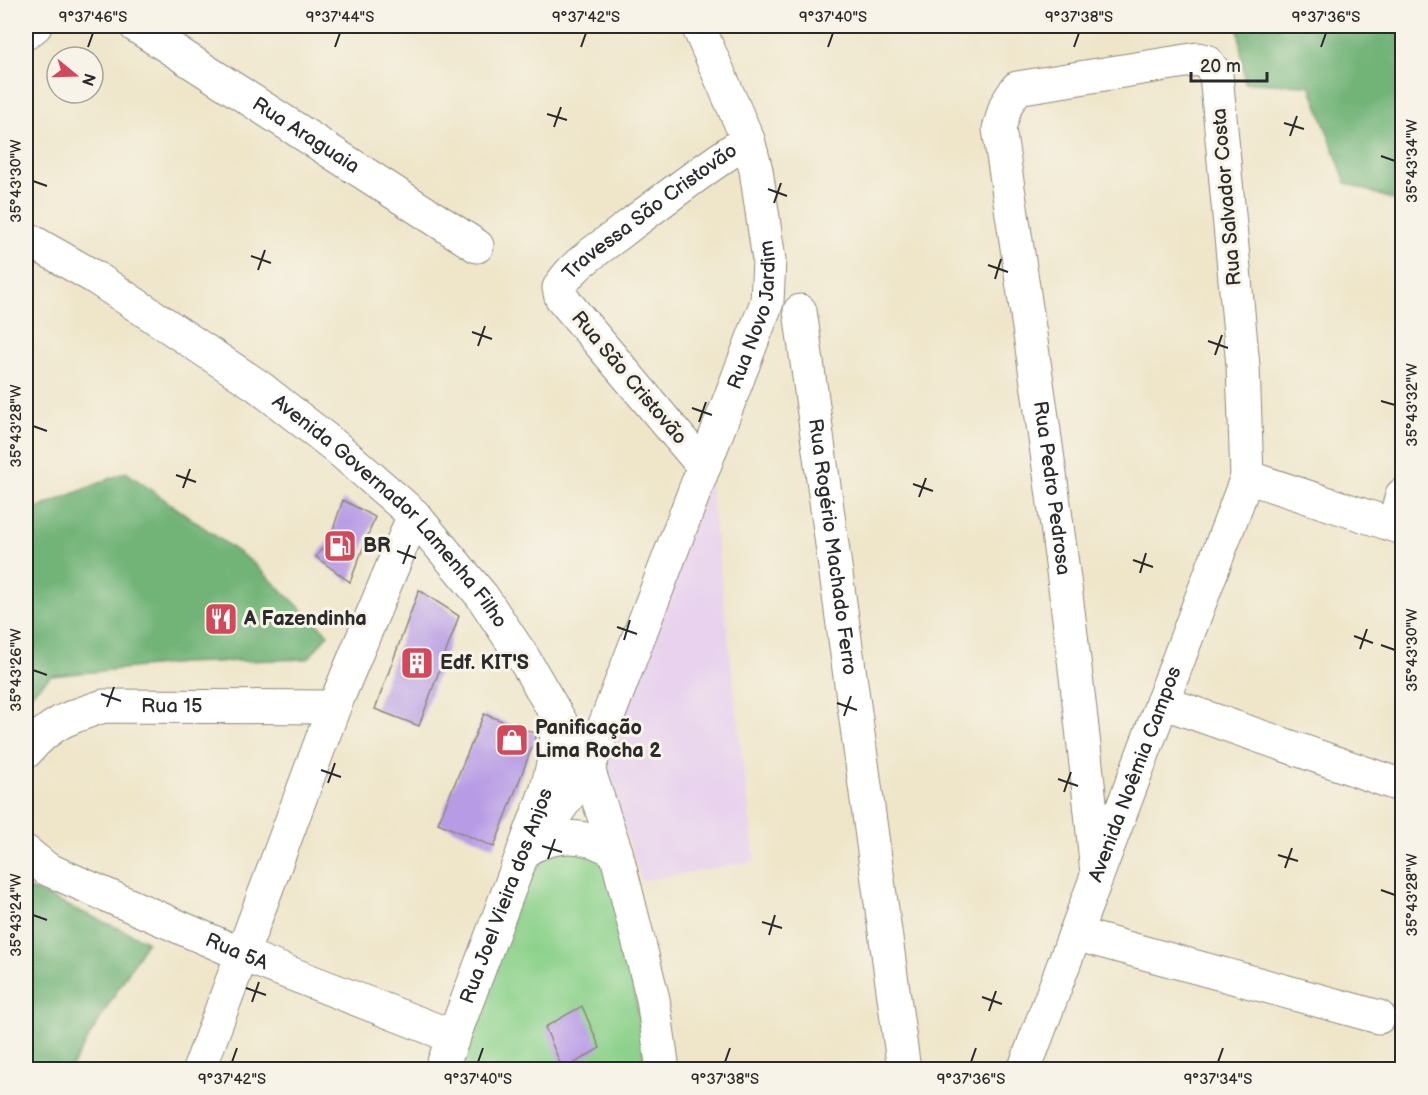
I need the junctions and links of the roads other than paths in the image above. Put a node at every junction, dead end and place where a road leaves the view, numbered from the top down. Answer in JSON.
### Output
{"nodes":[{"id":1,"x":35,"y":26,"type":"edge"},
{"id":2,"x":136,"y":26,"type":"edge"},
{"id":3,"x":698,"y":26,"type":"edge"},
{"id":4,"x":26,"y":33,"type":"edge"},
{"id":5,"x":1006,"y":105,"type":"joint"},
{"id":6,"x":748,"y":140,"type":"junction"},
{"id":7,"x":26,"y":238,"type":"edge"},
{"id":8,"x":477,"y":246,"type":"dead end"},
{"id":9,"x":559,"y":288,"type":"joint"},
{"id":10,"x":800,"y":311,"type":"dead end"},
{"id":11,"x":704,"y":467,"type":"junction"},
{"id":12,"x":1247,"y":477,"type":"junction"},
{"id":13,"x":414,"y":515,"type":"junction"},
{"id":14,"x":1400,"y":516,"type":"edge"},
{"id":15,"x":1162,"y":702,"type":"junction"},
{"id":16,"x":334,"y":707,"type":"junction"},
{"id":17,"x":558,"y":719,"type":"junction"},
{"id":18,"x":26,"y":752,"type":"edge"},
{"id":19,"x":1140,"y":761,"type":"junction"},
{"id":20,"x":1087,"y":765,"type":"junction"},
{"id":21,"x":588,"y":768,"type":"junction"},
{"id":22,"x":1402,"y":786,"type":"edge"},
{"id":23,"x":524,"y":850,"type":"junction"},
{"id":24,"x":26,"y":852,"type":"edge"},
{"id":25,"x":616,"y":852,"type":"junction"},
{"id":26,"x":1097,"y":874,"type":"junction"},
{"id":27,"x":1075,"y":934,"type":"junction"},
{"id":28,"x":243,"y":955,"type":"junction"},
{"id":29,"x":1378,"y":1017,"type":"dead end"},
{"id":30,"x":454,"y":1037,"type":"junction"},
{"id":31,"x":199,"y":1070,"type":"edge"},
{"id":32,"x":441,"y":1070,"type":"edge"},
{"id":33,"x":663,"y":1070,"type":"edge"},
{"id":34,"x":904,"y":1070,"type":"edge"},
{"id":35,"x":1024,"y":1070,"type":"edge"}],
"edges":[{"from":1,"to":4,"type":"street"},
{"from":2,"to":8,"type":"street","name":"Rua Araguaia"},
{"from":3,"to":6,"type":"street","name":"Rua Novo Jardim"},
{"from":5,"to":12,"type":"street","name":"Rua Salvador Costa"},
{"from":5,"to":20,"type":"street","name":"Rua Pedro Pedrosa"},
{"from":6,"to":9,"type":"street","name":"Travessa São Cristovão"},
{"from":6,"to":11,"type":"street","name":"Rua Novo Jardim"},
{"from":7,"to":13,"type":"street","name":"Avenida Governador Lamenha Filho"},
{"from":9,"to":11,"type":"street","name":"Rua São Cristovão"},
{"from":10,"to":34,"type":"street","name":"Rua Rogério Machado Ferro"},
{"from":11,"to":21,"type":"street","name":"Rua Novo Jardim"},
{"from":12,"to":14,"type":"street"},
{"from":12,"to":15,"type":"street","name":"Avenida Noêmia Campos"},
{"from":13,"to":16,"type":"street"},
{"from":13,"to":17,"type":"street","name":"Avenida Governador Lamenha Filho"},
{"from":15,"to":19,"type":"street","name":"Avenida Noêmia Campos"},
{"from":15,"to":22,"type":"street"},
{"from":16,"to":18,"type":"street","name":"Rua 15"},
{"from":16,"to":28,"type":"street"},
{"from":17,"to":21,"type":"street","name":"Avenida Governador Lamenha Filho"},
{"from":17,"to":23,"type":"street","name":"Rua Joel Vieira dos Anjos"},
{"from":19,"to":20,"type":"street"},
{"from":19,"to":26,"type":"street","name":"Avenida Noêmia Campos"},
{"from":20,"to":26,"type":"street","name":"Rua Pedro Pedrosa"},
{"from":21,"to":23,"type":"street","name":"Rua Novo Jardim"},
{"from":21,"to":25,"type":"street","name":"Avenida Governador Lamenha Filho"},
{"from":23,"to":25,"type":"street"},
{"from":23,"to":30,"type":"street","name":"Rua Joel Vieira dos Anjos"},
{"from":24,"to":28,"type":"street","name":"Rua 5A"},
{"from":25,"to":33,"type":"street","name":"Avenida Governador Lamenha Filho"},
{"from":26,"to":27,"type":"street","name":"Avenida Noêmia Campos"},
{"from":27,"to":29,"type":"street"},
{"from":27,"to":35,"type":"street","name":"Avenida Noêmia Campos"},
{"from":28,"to":30,"type":"street","name":"Rua 5A"},
{"from":28,"to":31,"type":"street"},
{"from":30,"to":32,"type":"street","name":"Rua Joel Vieira dos Anjos"}]}
